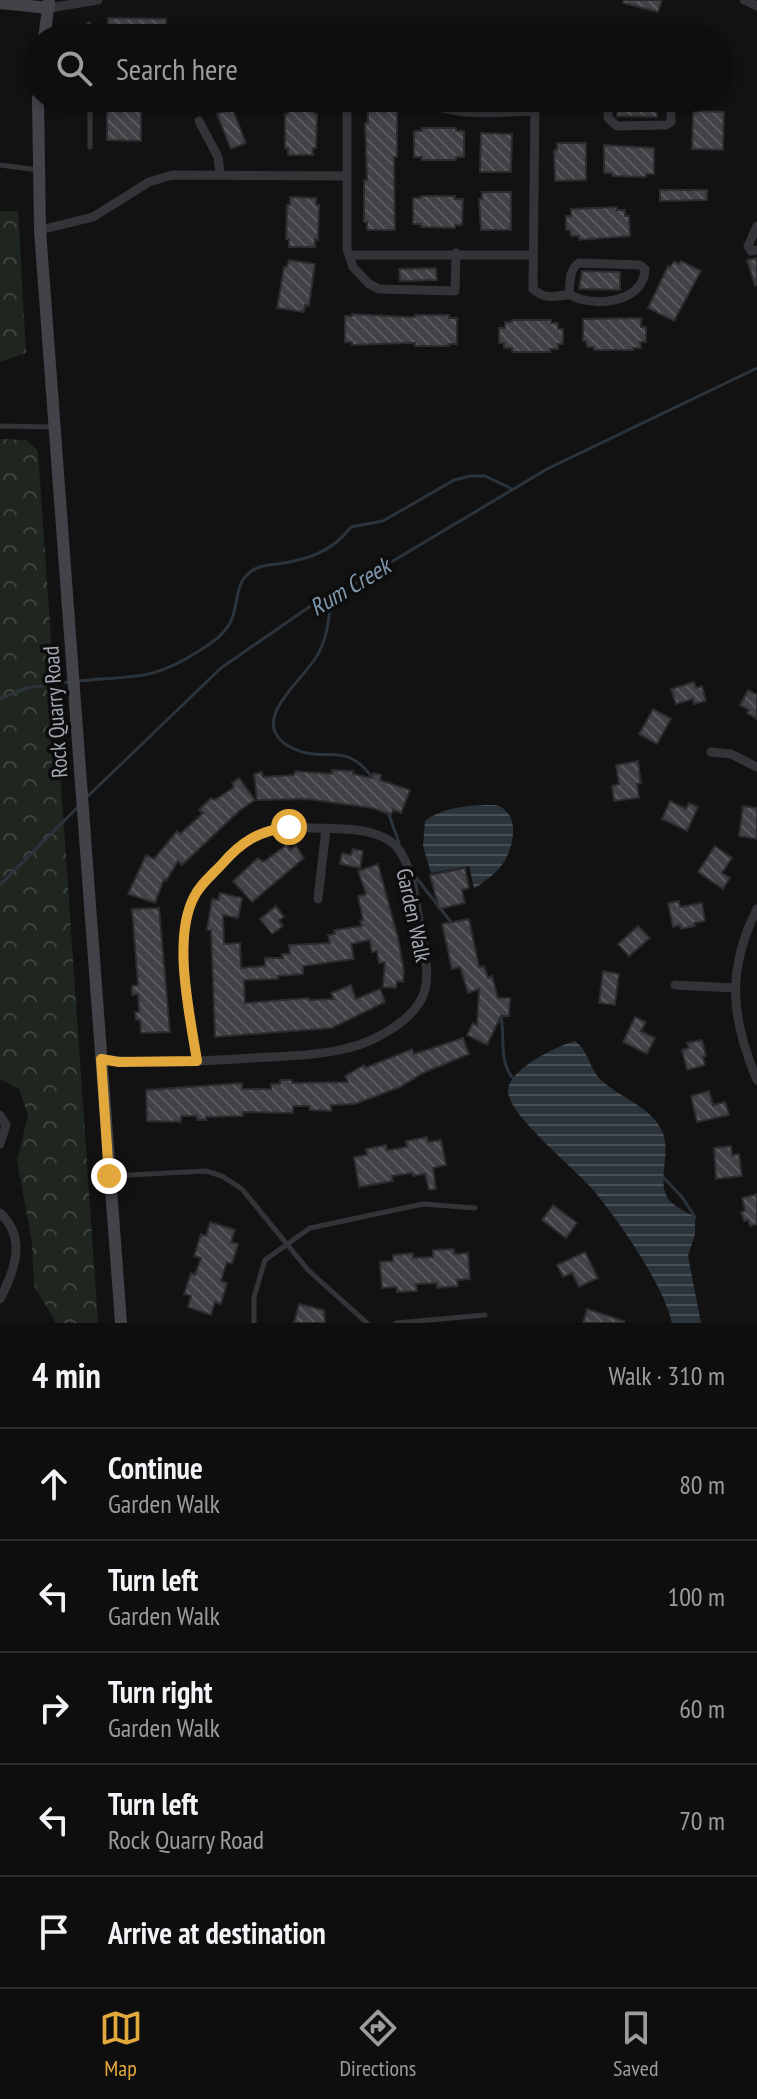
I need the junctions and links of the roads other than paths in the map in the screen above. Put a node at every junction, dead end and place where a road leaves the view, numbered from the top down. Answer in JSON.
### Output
{"nodes":[{"id":1,"x":98,"y":0,"type":"edge"},
{"id":2,"x":744,"y":0,"type":"edge"},
{"id":3,"x":0,"y":3,"type":"edge"},
{"id":4,"x":49,"y":4,"type":"edge"},
{"id":5,"x":757,"y":6,"type":"edge"},
{"id":6,"x":46,"y":24,"type":"edge"},
{"id":7,"x":38,"y":112,"type":"edge"},
{"id":8,"x":90,"y":112,"type":"edge"},
{"id":9,"x":347,"y":112,"type":"edge"},
{"id":10,"x":451,"y":112,"type":"edge"},
{"id":11,"x":484,"y":112,"type":"edge"},
{"id":12,"x":534,"y":112,"type":"edge"},
{"id":13,"x":608,"y":112,"type":"edge"},
{"id":14,"x":671,"y":112,"type":"edge"},
{"id":15,"x":199,"y":121,"type":"dead end"},
{"id":16,"x":90,"y":147,"type":"dead end"},
{"id":17,"x":0,"y":165,"type":"edge"},
{"id":18,"x":38,"y":170,"type":"junction"},
{"id":19,"x":220,"y":174,"type":"junction"},
{"id":20,"x":346,"y":176,"type":"junction"},
{"id":21,"x":757,"y":226,"type":"edge"},
{"id":22,"x":40,"y":230,"type":"junction"},
{"id":23,"x":757,"y":250,"type":"edge"},
{"id":24,"x":456,"y":253,"type":"junction"},
{"id":25,"x":349,"y":255,"type":"junction"},
{"id":26,"x":533,"y":255,"type":"junction"},
{"id":27,"x":569,"y":294,"type":"junction"},
{"id":28,"x":0,"y":426,"type":"edge"},
{"id":29,"x":54,"y":427,"type":"junction"},
{"id":30,"x":711,"y":752,"type":"dead end"},
{"id":31,"x":757,"y":767,"type":"edge"},
{"id":32,"x":326,"y":829,"type":"junction"},
{"id":33,"x":318,"y":899,"type":"dead end"},
{"id":34,"x":757,"y":909,"type":"edge"},
{"id":35,"x":675,"y":985,"type":"dead end"},
{"id":36,"x":735,"y":988,"type":"junction"},
{"id":37,"x":101,"y":1059,"type":"junction"},
{"id":38,"x":197,"y":1061,"type":"junction"},
{"id":39,"x":757,"y":1080,"type":"edge"},
{"id":40,"x":0,"y":1115,"type":"edge"},
{"id":41,"x":0,"y":1144,"type":"edge"},
{"id":42,"x":109,"y":1176,"type":"junction"},
{"id":43,"x":475,"y":1208,"type":"dead end"},
{"id":44,"x":0,"y":1213,"type":"edge"},
{"id":45,"x":286,"y":1244,"type":"junction"},
{"id":46,"x":0,"y":1299,"type":"edge"},
{"id":47,"x":485,"y":1315,"type":"dead end"},
{"id":48,"x":121,"y":1323,"type":"edge"},
{"id":49,"x":254,"y":1323,"type":"edge"},
{"id":50,"x":367,"y":1323,"type":"edge"},
{"id":51,"x":396,"y":1323,"type":"edge"}],
"edges":[{"from":1,"to":4,"type":"street"},
{"from":2,"to":5,"type":"street"},
{"from":3,"to":4,"type":"street"},
{"from":4,"to":6,"type":"street"},
{"from":7,"to":18,"type":"street","name":"Rock Quarry Road"},
{"from":8,"to":16,"type":"lane"},
{"from":9,"to":20,"type":"street"},
{"from":10,"to":11,"type":"street"},
{"from":12,"to":26,"type":"street"},
{"from":13,"to":14,"type":"street"},
{"from":15,"to":19,"type":"street"},
{"from":17,"to":18,"type":"lane"},
{"from":18,"to":22,"type":"street","name":"Rock Quarry Road"},
{"from":19,"to":20,"type":"street"},
{"from":19,"to":22,"type":"street"},
{"from":20,"to":25,"type":"street"},
{"from":21,"to":23,"type":"street"},
{"from":22,"to":29,"type":"street","name":"Rock Quarry Road"},
{"from":24,"to":25,"type":"street"},
{"from":24,"to":25,"type":"street"},
{"from":24,"to":26,"type":"street"},
{"from":26,"to":27,"type":"street"},
{"from":27,"to":27,"type":"street"},
{"from":28,"to":29,"type":"lane"},
{"from":29,"to":37,"type":"street","name":"Rock Quarry Road"},
{"from":30,"to":31,"type":"street"},
{"from":32,"to":33,"type":"street"},
{"from":32,"to":38,"type":"street","name":"Garden Walk"},
{"from":32,"to":38,"type":"street","name":"Garden Walk"},
{"from":34,"to":36,"type":"street"},
{"from":35,"to":36,"type":"street"},
{"from":36,"to":39,"type":"street"},
{"from":37,"to":38,"type":"street","name":"Garden Walk"},
{"from":37,"to":42,"type":"street","name":"Rock Quarry Road"},
{"from":40,"to":41,"type":"street"},
{"from":42,"to":45,"type":"lane"},
{"from":42,"to":48,"type":"street","name":"Rock Quarry Road"},
{"from":43,"to":45,"type":"lane"},
{"from":44,"to":46,"type":"street"},
{"from":45,"to":49,"type":"lane"},
{"from":45,"to":50,"type":"lane"},
{"from":47,"to":51,"type":"lane"}]}
